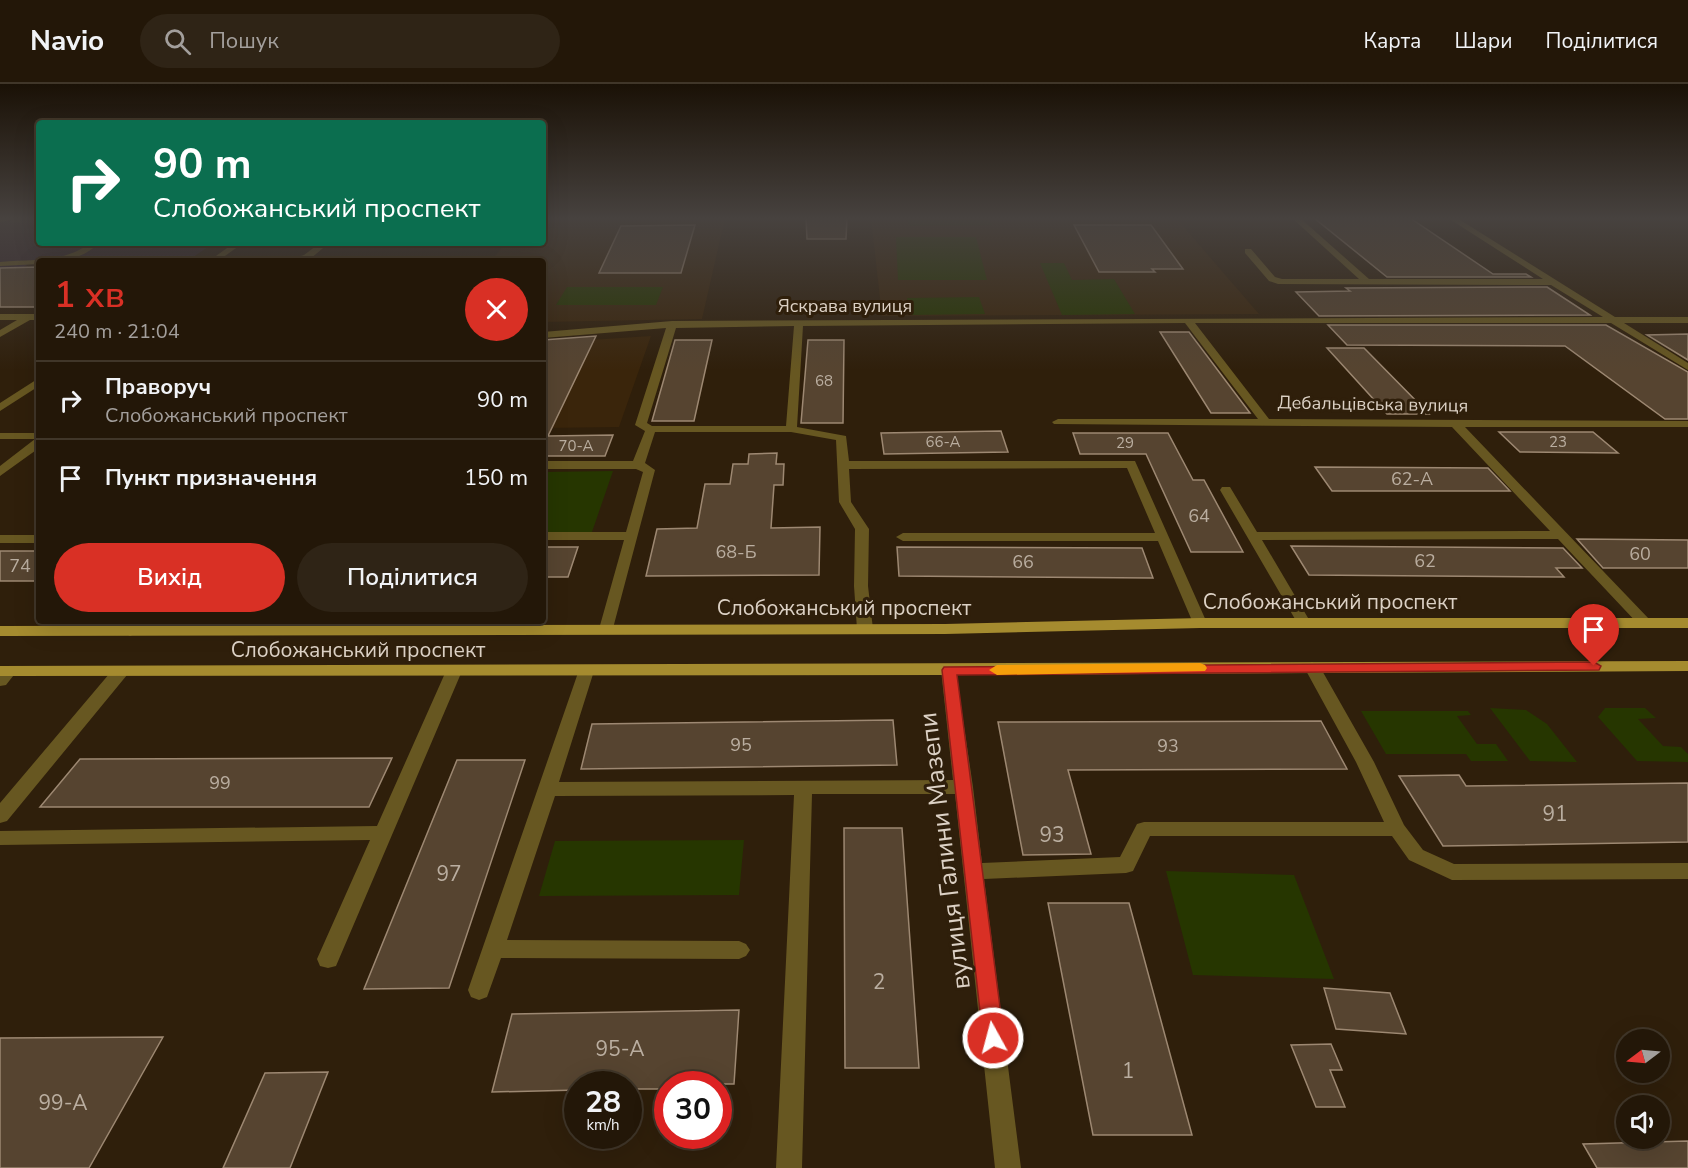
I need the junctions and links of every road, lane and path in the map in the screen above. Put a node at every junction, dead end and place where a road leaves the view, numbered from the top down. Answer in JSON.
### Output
{"nodes":[{"id":1,"x":1264,"y":269,"type":"edge"},
{"id":2,"x":1352,"y":269,"type":"edge"},
{"id":3,"x":1532,"y":269,"type":"edge"},
{"id":4,"x":1367,"y":282,"type":"junction"},
{"id":5,"x":1554,"y":282,"type":"junction"},
{"id":6,"x":0,"y":317,"type":"edge"},
{"id":7,"x":27,"y":317,"type":"junction"},
{"id":8,"x":36,"y":317,"type":"edge"},
{"id":9,"x":1188,"y":320,"type":"junction"},
{"id":10,"x":1615,"y":320,"type":"junction"},
{"id":11,"x":1688,"y":320,"type":"edge"},
{"id":12,"x":800,"y":323,"type":"junction"},
{"id":13,"x":672,"y":324,"type":"junction"},
{"id":14,"x":0,"y":334,"type":"edge"},
{"id":15,"x":546,"y":335,"type":"edge"},
{"id":16,"x":1688,"y":367,"type":"edge"},
{"id":17,"x":33,"y":388,"type":"edge"},
{"id":18,"x":0,"y":408,"type":"edge"},
{"id":19,"x":1265,"y":421,"type":"junction"},
{"id":20,"x":1058,"y":422,"type":"dead end"},
{"id":21,"x":1455,"y":423,"type":"junction"},
{"id":22,"x":1688,"y":424,"type":"edge"},
{"id":23,"x":651,"y":429,"type":"junction"},
{"id":24,"x":791,"y":429,"type":"junction"},
{"id":25,"x":0,"y":436,"type":"edge"},
{"id":26,"x":36,"y":436,"type":"edge"},
{"id":27,"x":36,"y":444,"type":"edge"},
{"id":28,"x":546,"y":465,"type":"edge"},
{"id":29,"x":638,"y":465,"type":"junction"},
{"id":30,"x":843,"y":465,"type":"junction"},
{"id":31,"x":0,"y":472,"type":"edge"},
{"id":32,"x":1227,"y":490,"type":"dead end"},
{"id":33,"x":1559,"y":535,"type":"junction"},
{"id":34,"x":546,"y":536,"type":"edge"},
{"id":35,"x":632,"y":536,"type":"junction"},
{"id":36,"x":1253,"y":536,"type":"junction"},
{"id":37,"x":903,"y":537,"type":"dead end"},
{"id":38,"x":1162,"y":537,"type":"junction"},
{"id":39,"x":0,"y":539,"type":"edge"},
{"id":40,"x":36,"y":539,"type":"edge"},
{"id":41,"x":1200,"y":622,"type":"junction"},
{"id":42,"x":1304,"y":623,"type":"junction"},
{"id":43,"x":1645,"y":623,"type":"junction"},
{"id":44,"x":1688,"y":623,"type":"edge"},
{"id":45,"x":134,"y":626,"type":"edge"},
{"id":46,"x":240,"y":626,"type":"edge"},
{"id":47,"x":607,"y":629,"type":"junction"},
{"id":48,"x":865,"y":629,"type":"junction"},
{"id":49,"x":0,"y":631,"type":"edge"},
{"id":50,"x":1688,"y":666,"type":"edge"},
{"id":51,"x":1311,"y":667,"type":"junction"},
{"id":52,"x":949,"y":670,"type":"junction"},
{"id":53,"x":121,"y":671,"type":"junction"},
{"id":54,"x":454,"y":671,"type":"junction"},
{"id":55,"x":586,"y":671,"type":"junction"},
{"id":56,"x":3,"y":674,"type":"edge"},
{"id":57,"x":803,"y":787,"type":"junction"},
{"id":58,"x":964,"y":787,"type":"junction"},
{"id":59,"x":548,"y":789,"type":"junction"},
{"id":60,"x":0,"y":816,"type":"edge"},
{"id":61,"x":1397,"y":829,"type":"junction"},
{"id":62,"x":383,"y":833,"type":"junction"},
{"id":63,"x":0,"y":838,"type":"edge"},
{"id":64,"x":974,"y":871,"type":"junction"},
{"id":65,"x":1688,"y":871,"type":"edge"},
{"id":66,"x":494,"y":949,"type":"junction"},
{"id":67,"x":739,"y":950,"type":"dead end"},
{"id":68,"x":328,"y":959,"type":"dead end"},
{"id":69,"x":479,"y":990,"type":"dead end"},
{"id":70,"x":789,"y":1168,"type":"edge"},
{"id":71,"x":1008,"y":1168,"type":"edge"}],
"edges":[{"from":1,"to":4,"type":"street"},
{"from":2,"to":4,"type":"street"},
{"from":3,"to":5,"type":"street"},
{"from":4,"to":5,"type":"street"},
{"from":5,"to":10,"type":"street"},
{"from":6,"to":7,"type":"street"},
{"from":7,"to":8,"type":"street"},
{"from":7,"to":14,"type":"street"},
{"from":9,"to":10,"type":"street","name":"Яскрава вулиця"},
{"from":9,"to":12,"type":"street","name":"Яскрава вулиця"},
{"from":9,"to":19,"type":"street"},
{"from":10,"to":11,"type":"street","name":"Яскрава вулиця"},
{"from":10,"to":16,"type":"street"},
{"from":12,"to":13,"type":"street","name":"Яскрава вулиця"},
{"from":12,"to":24,"type":"street"},
{"from":13,"to":15,"type":"street","name":"Яскрава вулиця"},
{"from":13,"to":23,"type":"street"},
{"from":17,"to":18,"type":"street"},
{"from":19,"to":20,"type":"street","name":"Дебальцівська вулиця"},
{"from":19,"to":21,"type":"street","name":"Дебальцівська вулиця"},
{"from":21,"to":22,"type":"street","name":"Дебальцівська вулиця"},
{"from":21,"to":33,"type":"street"},
{"from":23,"to":24,"type":"street"},
{"from":23,"to":29,"type":"street"},
{"from":24,"to":30,"type":"street"},
{"from":25,"to":26,"type":"street"},
{"from":27,"to":31,"type":"street"},
{"from":28,"to":29,"type":"street"},
{"from":29,"to":35,"type":"street"},
{"from":30,"to":38,"type":"street"},
{"from":30,"to":48,"type":"street"},
{"from":32,"to":36,"type":"street"},
{"from":33,"to":36,"type":"street"},
{"from":33,"to":43,"type":"street"},
{"from":34,"to":35,"type":"street"},
{"from":35,"to":47,"type":"street"},
{"from":36,"to":42,"type":"street"},
{"from":37,"to":38,"type":"street"},
{"from":38,"to":41,"type":"street"},
{"from":39,"to":40,"type":"street"},
{"from":41,"to":42,"type":"main road","name":"Слобожанський проспект"},
{"from":41,"to":48,"type":"main road","name":"Слобожанський проспект"},
{"from":42,"to":43,"type":"main road","name":"Слобожанський проспект"},
{"from":43,"to":44,"type":"main road","name":"Слобожанський проспект"},
{"from":45,"to":46,"type":"main road","name":"Слобожанський проспект"},
{"from":45,"to":49,"type":"main road","name":"Слобожанський проспект"},
{"from":46,"to":47,"type":"main road","name":"Слобожанський проспект"},
{"from":47,"to":48,"type":"main road","name":"Слобожанський проспект"},
{"from":50,"to":51,"type":"main road","name":"Слобожанський проспект"},
{"from":51,"to":52,"type":"main road","name":"Слобожанський проспект"},
{"from":51,"to":61,"type":"street"},
{"from":52,"to":55,"type":"main road","name":"Слобожанський проспект"},
{"from":52,"to":58,"type":"street","name":"вулиця Галини Мазепи"},
{"from":53,"to":54,"type":"main road","name":"Слобожанський проспект"},
{"from":53,"to":56,"type":"main road","name":"Слобожанський проспект"},
{"from":53,"to":60,"type":"street"},
{"from":54,"to":55,"type":"main road","name":"Слобожанський проспект"},
{"from":54,"to":62,"type":"street"},
{"from":55,"to":59,"type":"street"},
{"from":57,"to":58,"type":"street"},
{"from":57,"to":59,"type":"street"},
{"from":57,"to":70,"type":"street"},
{"from":58,"to":64,"type":"street","name":"вулиця Галини Мазепи"},
{"from":59,"to":66,"type":"street"},
{"from":61,"to":64,"type":"street"},
{"from":61,"to":65,"type":"street"},
{"from":62,"to":63,"type":"street"},
{"from":62,"to":68,"type":"street"},
{"from":64,"to":71,"type":"street","name":"вулиця Галини Мазепи"},
{"from":66,"to":67,"type":"street"},
{"from":66,"to":69,"type":"street"}]}
